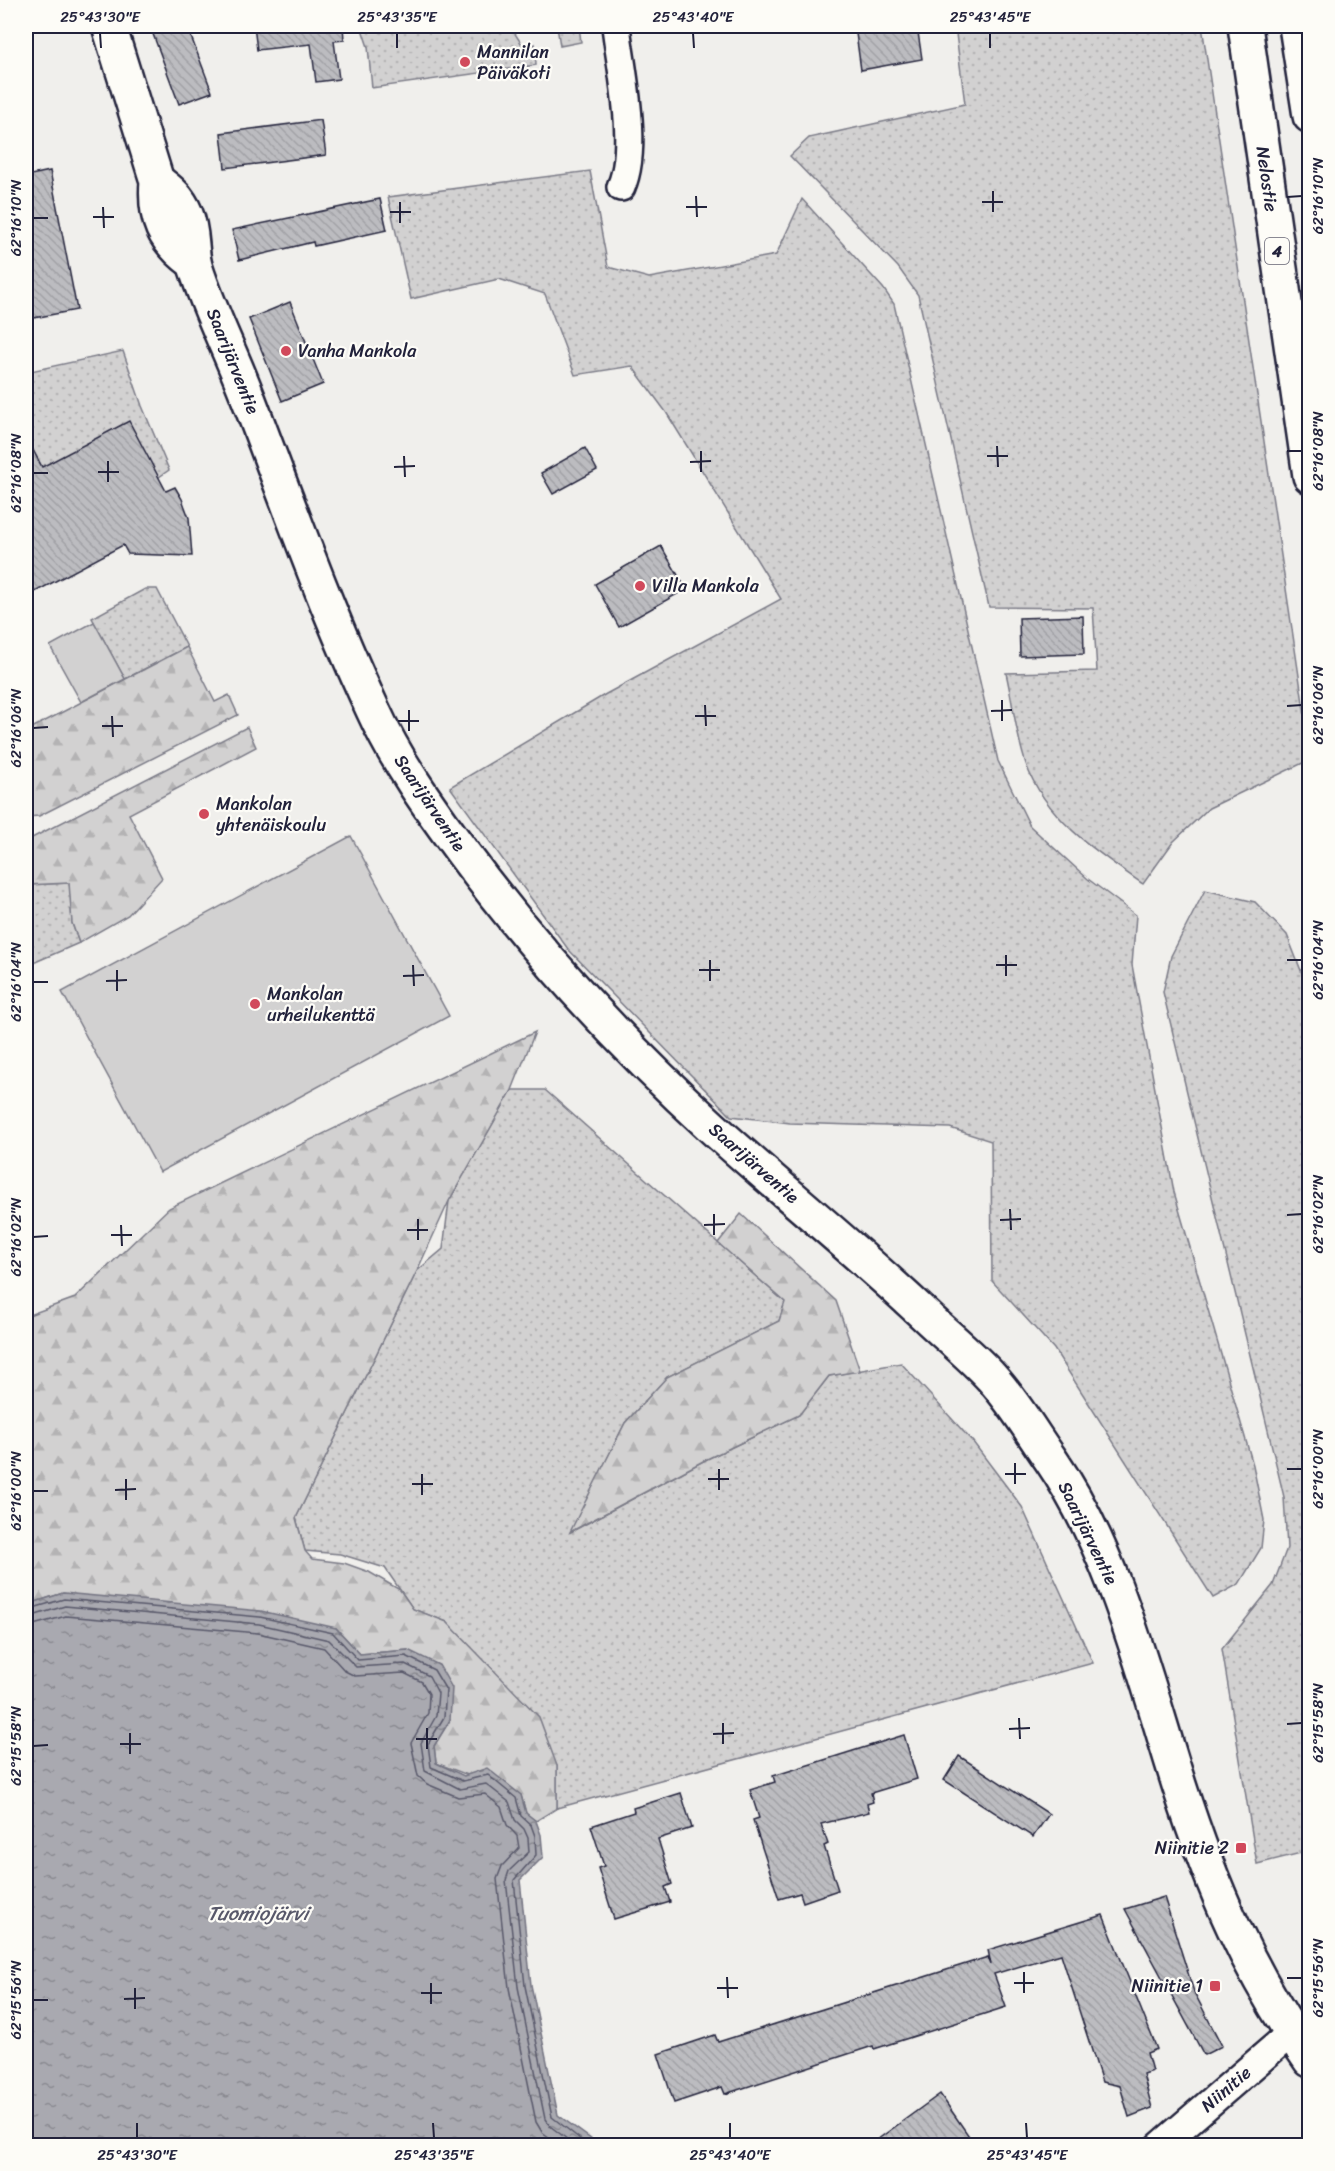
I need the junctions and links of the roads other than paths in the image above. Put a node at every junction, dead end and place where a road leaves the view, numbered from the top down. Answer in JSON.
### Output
{"nodes":[{"id":1,"x":109,"y":26,"type":"edge"},
{"id":2,"x":616,"y":26,"type":"edge"},
{"id":3,"x":1245,"y":26,"type":"edge"},
{"id":4,"x":1296,"y":26,"type":"edge"},
{"id":5,"x":1310,"y":116,"type":"edge"},
{"id":6,"x":621,"y":187,"type":"dead end"},
{"id":7,"x":1310,"y":476,"type":"edge"},
{"id":8,"x":1291,"y":2033,"type":"junction"},
{"id":9,"x":1310,"y":2060,"type":"edge"},
{"id":10,"x":1160,"y":2145,"type":"edge"}],
"edges":[{"from":1,"to":8,"type":"main road","name":"Saarijärventie"},
{"from":2,"to":6,"type":"street"},
{"from":3,"to":7,"type":"main road","name":"Nelostie","number":"4"},
{"from":4,"to":5,"type":"main road"},
{"from":8,"to":9,"type":"main road","name":"Saarijärventie"},
{"from":8,"to":10,"type":"street","name":"Niinitie"}]}
